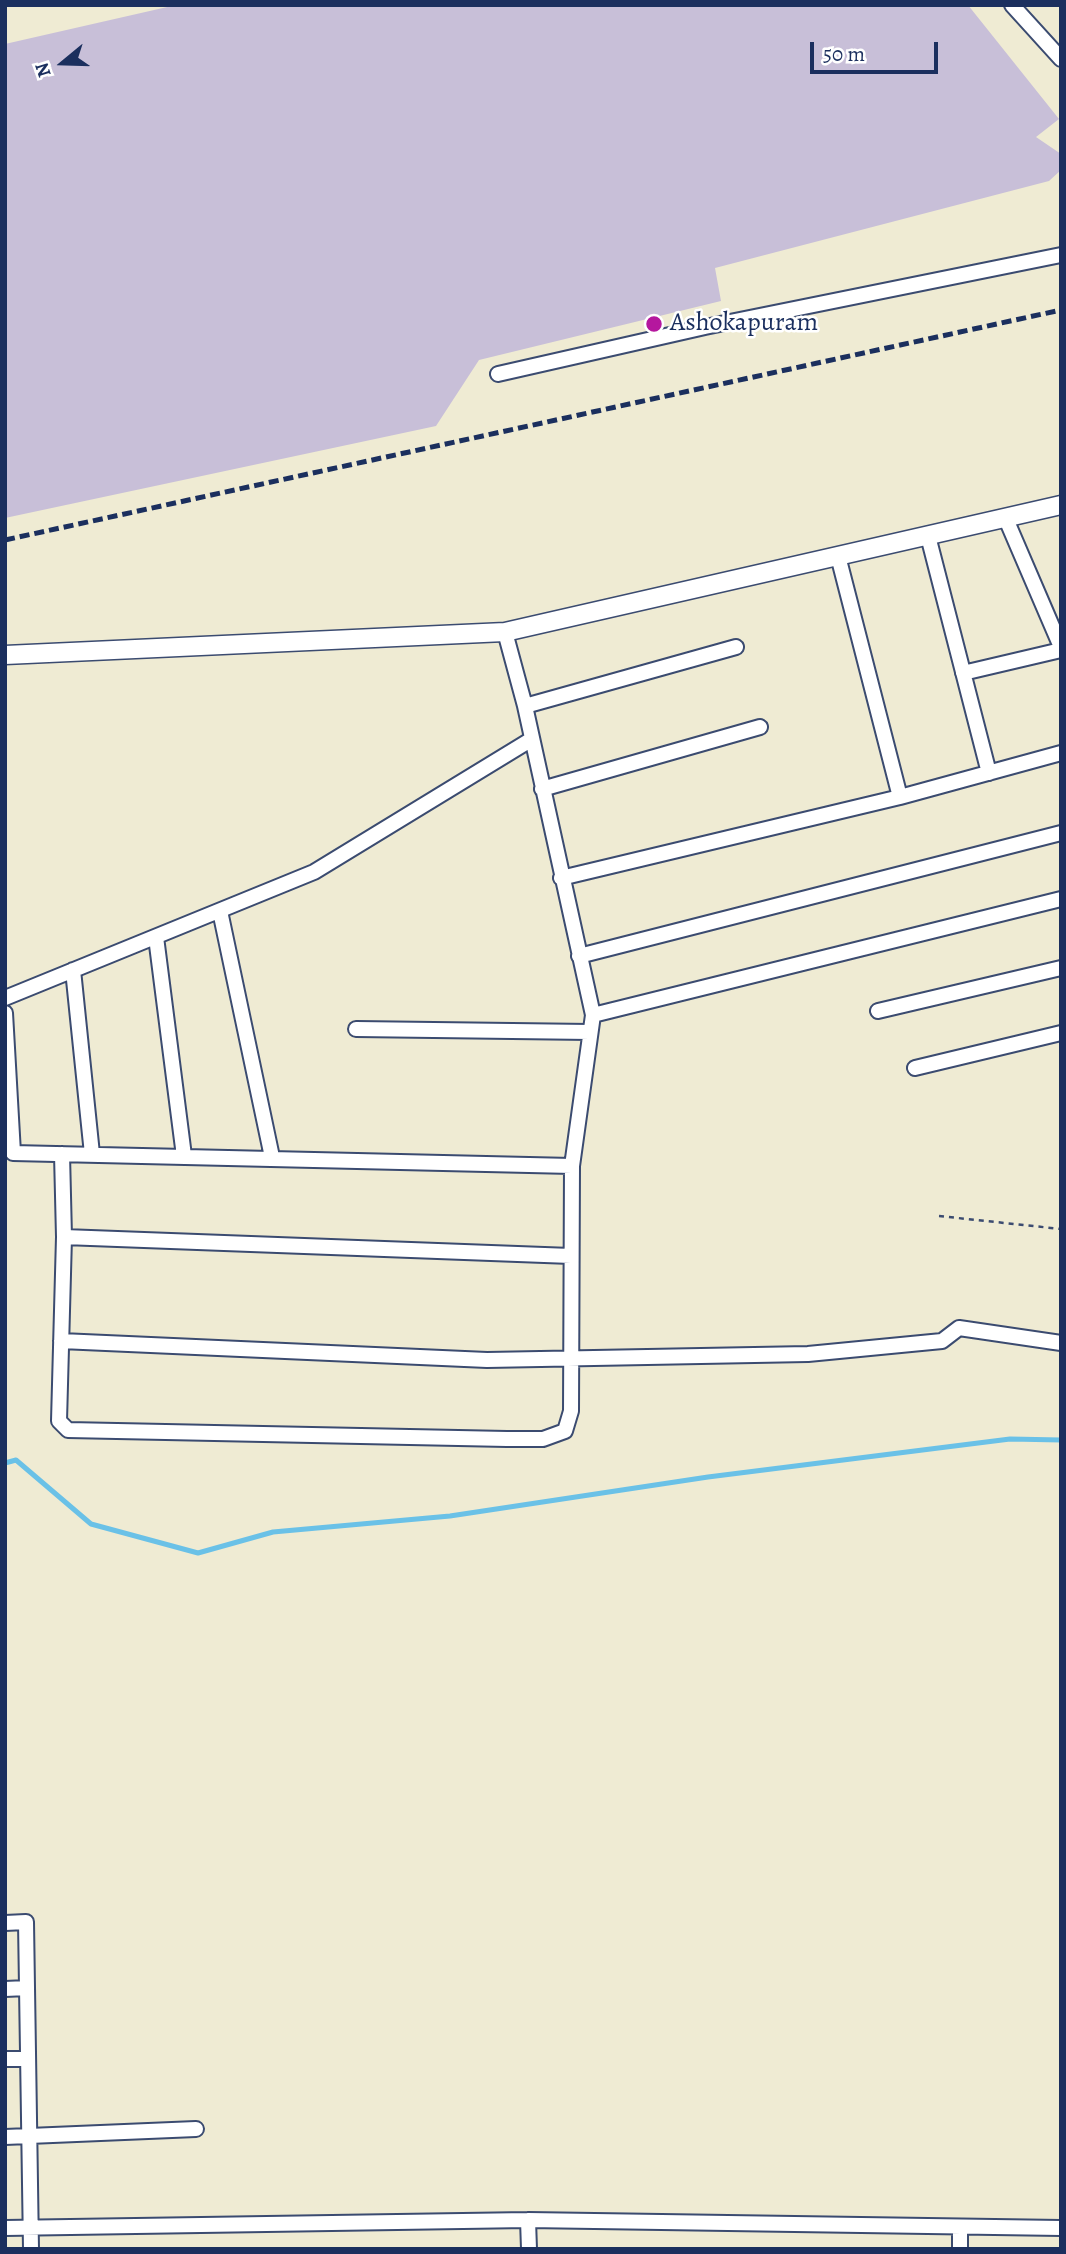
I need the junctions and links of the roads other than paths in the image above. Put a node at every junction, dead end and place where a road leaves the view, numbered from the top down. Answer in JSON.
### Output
{"nodes":[{"id":1,"x":1012,"y":5,"type":"edge"},
{"id":2,"x":1061,"y":60,"type":"edge"},
{"id":3,"x":1061,"y":255,"type":"edge"},
{"id":4,"x":498,"y":374,"type":"dead end"},
{"id":5,"x":1061,"y":505,"type":"edge"},
{"id":6,"x":1006,"y":519,"type":"junction"},
{"id":7,"x":928,"y":536,"type":"junction"},
{"id":8,"x":838,"y":556,"type":"junction"},
{"id":9,"x":505,"y":632,"type":"junction"},
{"id":10,"x":736,"y":647,"type":"dead end"},
{"id":11,"x":1061,"y":648,"type":"edge"},
{"id":12,"x":5,"y":655,"type":"edge"},
{"id":13,"x":963,"y":673,"type":"junction"},
{"id":14,"x":525,"y":706,"type":"junction"},
{"id":15,"x":760,"y":727,"type":"dead end"},
{"id":16,"x":532,"y":738,"type":"junction"},
{"id":17,"x":1061,"y":753,"type":"edge"},
{"id":18,"x":989,"y":773,"type":"junction"},
{"id":19,"x":542,"y":789,"type":"junction"},
{"id":20,"x":900,"y":797,"type":"junction"},
{"id":21,"x":1061,"y":833,"type":"edge"},
{"id":22,"x":561,"y":878,"type":"junction"},
{"id":23,"x":1061,"y":899,"type":"edge"},
{"id":24,"x":220,"y":911,"type":"junction"},
{"id":25,"x":156,"y":937,"type":"junction"},
{"id":26,"x":579,"y":956,"type":"junction"},
{"id":27,"x":1061,"y":968,"type":"edge"},
{"id":28,"x":73,"y":971,"type":"junction"},
{"id":29,"x":5,"y":998,"type":"edge"},
{"id":30,"x":878,"y":1011,"type":"dead end"},
{"id":31,"x":5,"y":1013,"type":"edge"},
{"id":32,"x":593,"y":1015,"type":"junction"},
{"id":33,"x":356,"y":1029,"type":"dead end"},
{"id":34,"x":590,"y":1032,"type":"junction"},
{"id":35,"x":1061,"y":1033,"type":"edge"},
{"id":36,"x":915,"y":1068,"type":"dead end"},
{"id":37,"x":9,"y":1154,"type":"edge"},
{"id":38,"x":62,"y":1154,"type":"junction"},
{"id":39,"x":92,"y":1154,"type":"junction"},
{"id":40,"x":184,"y":1156,"type":"junction"},
{"id":41,"x":272,"y":1157,"type":"junction"},
{"id":42,"x":572,"y":1166,"type":"junction"},
{"id":43,"x":64,"y":1237,"type":"junction"},
{"id":44,"x":572,"y":1256,"type":"junction"},
{"id":45,"x":61,"y":1341,"type":"junction"},
{"id":46,"x":1061,"y":1343,"type":"edge"},
{"id":47,"x":571,"y":1359,"type":"junction"},
{"id":48,"x":5,"y":1923,"type":"edge"},
{"id":49,"x":27,"y":1988,"type":"junction"},
{"id":50,"x":5,"y":1989,"type":"edge"},
{"id":51,"x":5,"y":2059,"type":"edge"},
{"id":52,"x":28,"y":2059,"type":"junction"},
{"id":53,"x":196,"y":2129,"type":"dead end"},
{"id":54,"x":5,"y":2137,"type":"edge"},
{"id":55,"x":29,"y":2137,"type":"junction"},
{"id":56,"x":528,"y":2220,"type":"junction"},
{"id":57,"x":960,"y":2227,"type":"junction"},
{"id":58,"x":5,"y":2228,"type":"edge"},
{"id":59,"x":30,"y":2228,"type":"junction"},
{"id":60,"x":1061,"y":2228,"type":"edge"},
{"id":61,"x":31,"y":2249,"type":"edge"},
{"id":62,"x":528,"y":2249,"type":"edge"},
{"id":63,"x":960,"y":2249,"type":"edge"}],
"edges":[{"from":1,"to":2,"type":"street"},
{"from":3,"to":4,"type":"street"},
{"from":5,"to":6,"type":"street"},
{"from":6,"to":7,"type":"street"},
{"from":6,"to":11,"type":"street"},
{"from":7,"to":8,"type":"street"},
{"from":7,"to":13,"type":"street"},
{"from":8,"to":9,"type":"street"},
{"from":8,"to":20,"type":"street"},
{"from":9,"to":12,"type":"street"},
{"from":9,"to":14,"type":"street"},
{"from":10,"to":14,"type":"street"},
{"from":11,"to":13,"type":"street"},
{"from":13,"to":18,"type":"street"},
{"from":14,"to":16,"type":"street"},
{"from":15,"to":19,"type":"street"},
{"from":16,"to":19,"type":"street"},
{"from":16,"to":24,"type":"street"},
{"from":17,"to":18,"type":"street"},
{"from":18,"to":20,"type":"street"},
{"from":19,"to":22,"type":"street"},
{"from":20,"to":22,"type":"street"},
{"from":21,"to":26,"type":"street"},
{"from":22,"to":26,"type":"street"},
{"from":23,"to":32,"type":"street"},
{"from":24,"to":25,"type":"street"},
{"from":24,"to":41,"type":"street"},
{"from":25,"to":28,"type":"street"},
{"from":25,"to":40,"type":"street"},
{"from":26,"to":32,"type":"street"},
{"from":27,"to":30,"type":"street"},
{"from":28,"to":29,"type":"street"},
{"from":28,"to":39,"type":"street"},
{"from":31,"to":37,"type":"street"},
{"from":32,"to":34,"type":"street"},
{"from":33,"to":34,"type":"street"},
{"from":34,"to":42,"type":"street"},
{"from":35,"to":36,"type":"street"},
{"from":37,"to":38,"type":"street"},
{"from":38,"to":39,"type":"street"},
{"from":38,"to":43,"type":"street"},
{"from":39,"to":40,"type":"street"},
{"from":40,"to":41,"type":"street"},
{"from":41,"to":42,"type":"street"},
{"from":42,"to":44,"type":"street"},
{"from":43,"to":44,"type":"street"},
{"from":43,"to":45,"type":"street"},
{"from":44,"to":47,"type":"street"},
{"from":45,"to":47,"type":"street"},
{"from":45,"to":47,"type":"street"},
{"from":46,"to":47,"type":"street"},
{"from":48,"to":49,"type":"street"},
{"from":49,"to":50,"type":"street"},
{"from":49,"to":52,"type":"street"},
{"from":51,"to":52,"type":"street"},
{"from":52,"to":55,"type":"street"},
{"from":53,"to":55,"type":"street"},
{"from":54,"to":55,"type":"street"},
{"from":55,"to":59,"type":"street"},
{"from":56,"to":57,"type":"street"},
{"from":56,"to":59,"type":"street"},
{"from":56,"to":62,"type":"street"},
{"from":57,"to":60,"type":"street"},
{"from":57,"to":63,"type":"street"},
{"from":58,"to":59,"type":"street"},
{"from":59,"to":61,"type":"street"}]}
